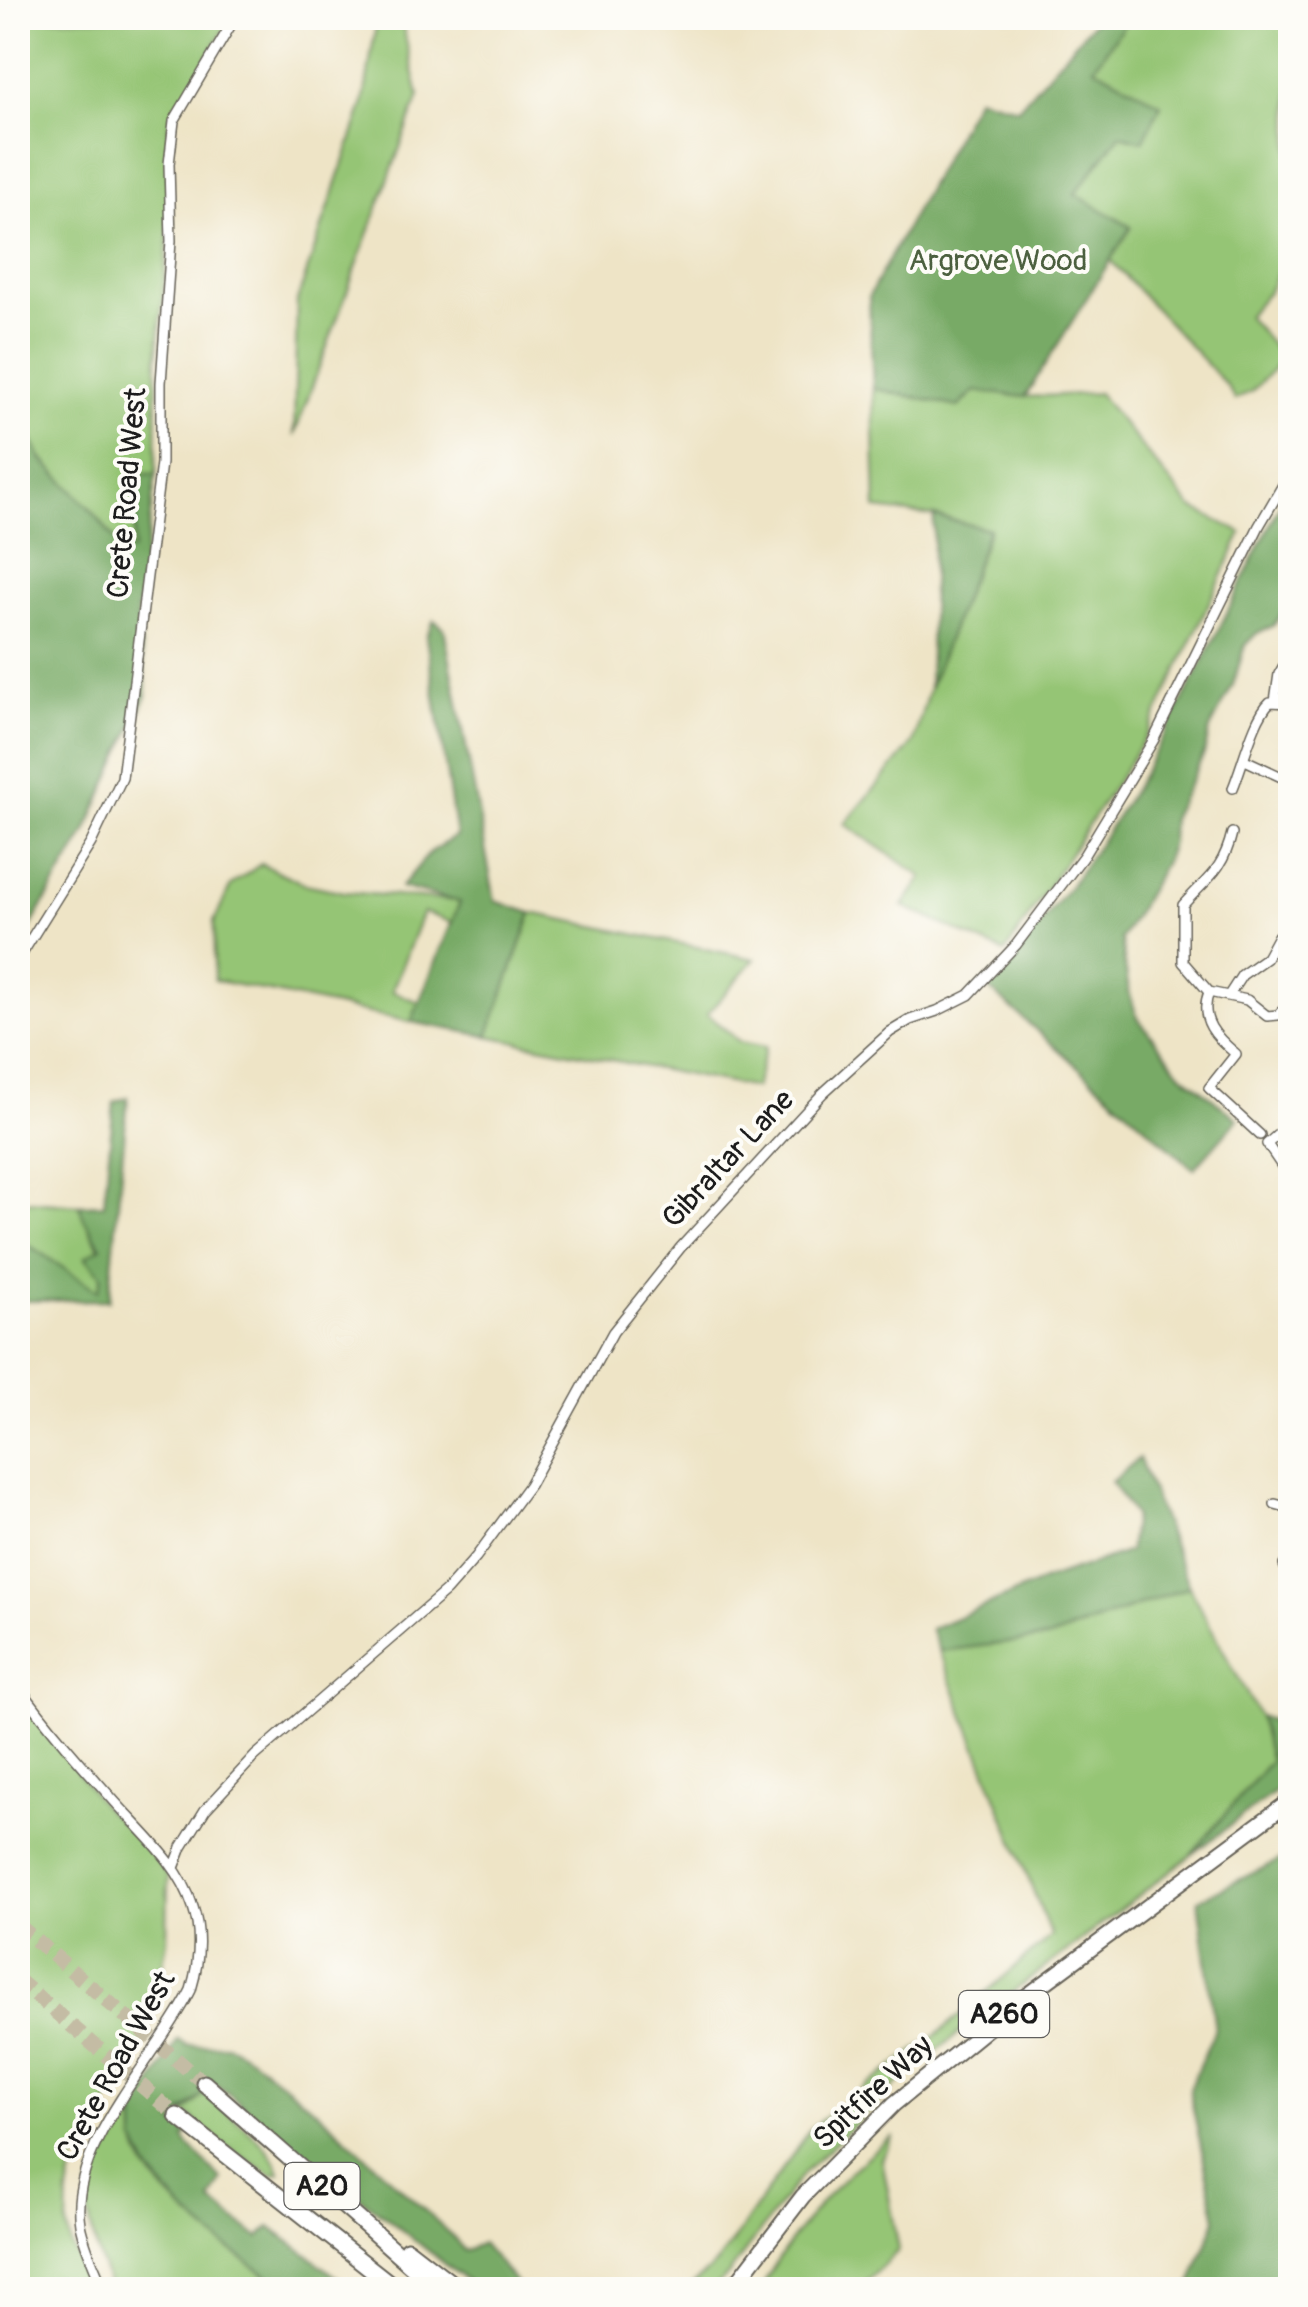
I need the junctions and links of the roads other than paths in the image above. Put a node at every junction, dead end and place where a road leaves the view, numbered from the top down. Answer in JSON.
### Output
{"nodes":[{"id":1,"x":235,"y":18,"type":"edge"},
{"id":2,"x":1290,"y":472,"type":"edge"},
{"id":3,"x":1290,"y":655,"type":"edge"},
{"id":4,"x":1275,"y":701,"type":"junction"},
{"id":5,"x":1290,"y":703,"type":"edge"},
{"id":6,"x":1245,"y":760,"type":"junction"},
{"id":7,"x":1290,"y":781,"type":"edge"},
{"id":8,"x":1233,"y":788,"type":"dead end"},
{"id":9,"x":1232,"y":833,"type":"dead end"},
{"id":10,"x":1290,"y":927,"type":"edge"},
{"id":11,"x":18,"y":960,"type":"edge"},
{"id":12,"x":1209,"y":992,"type":"junction"},
{"id":13,"x":1230,"y":995,"type":"junction"},
{"id":14,"x":1290,"y":1002,"type":"edge"},
{"id":15,"x":1290,"y":1124,"type":"edge"},
{"id":16,"x":1260,"y":1135,"type":"dead end"},
{"id":17,"x":1290,"y":1178,"type":"edge"},
{"id":18,"x":1275,"y":1504,"type":"dead end"},
{"id":19,"x":1290,"y":1508,"type":"edge"},
{"id":20,"x":1284,"y":1565,"type":"dead end"},
{"id":21,"x":1290,"y":1579,"type":"edge"},
{"id":22,"x":18,"y":1685,"type":"edge"},
{"id":23,"x":1290,"y":1802,"type":"edge"},
{"id":24,"x":174,"y":1868,"type":"junction"},
{"id":25,"x":204,"y":2083,"type":"tunnel mouth"},
{"id":26,"x":178,"y":2116,"type":"tunnel mouth"},
{"id":27,"x":315,"y":2181,"type":"junction"},
{"id":28,"x":753,"y":2264,"type":"junction"},
{"id":29,"x":104,"y":2290,"type":"edge"},
{"id":30,"x":398,"y":2290,"type":"edge"},
{"id":31,"x":439,"y":2290,"type":"edge"},
{"id":32,"x":460,"y":2290,"type":"edge"},
{"id":33,"x":732,"y":2290,"type":"edge"},
{"id":34,"x":745,"y":2290,"type":"edge"}],
"edges":[{"from":1,"to":11,"type":"street","name":"Crete Road West"},
{"from":2,"to":24,"type":"street","name":"Gibraltar Lane"},
{"from":3,"to":4,"type":"street"},
{"from":4,"to":5,"type":"street"},
{"from":4,"to":6,"type":"street"},
{"from":6,"to":7,"type":"street"},
{"from":6,"to":8,"type":"street"},
{"from":9,"to":12,"type":"street"},
{"from":10,"to":13,"type":"street"},
{"from":12,"to":13,"type":"street"},
{"from":12,"to":16,"type":"street"},
{"from":13,"to":14,"type":"street"},
{"from":15,"to":17,"type":"street"},
{"from":18,"to":19,"type":"street"},
{"from":20,"to":21,"type":"street"},
{"from":22,"to":24,"type":"street","name":"Crete Road West"},
{"from":23,"to":28,"type":"main road","name":"Spitfire Way","number":"A260"},
{"from":24,"to":29,"type":"street","name":"Crete Road West"},
{"from":25,"to":27,"type":"highway","number":"A20"},
{"from":26,"to":30,"type":"highway","number":"A20"},
{"from":27,"to":31,"type":"highway","number":"A20"},
{"from":27,"to":32,"type":"highway"},
{"from":28,"to":33,"type":"main road","name":"Spitfire Way","number":"A260"},
{"from":28,"to":34,"type":"main road","name":"Spitfire Way","number":"A260"}]}
